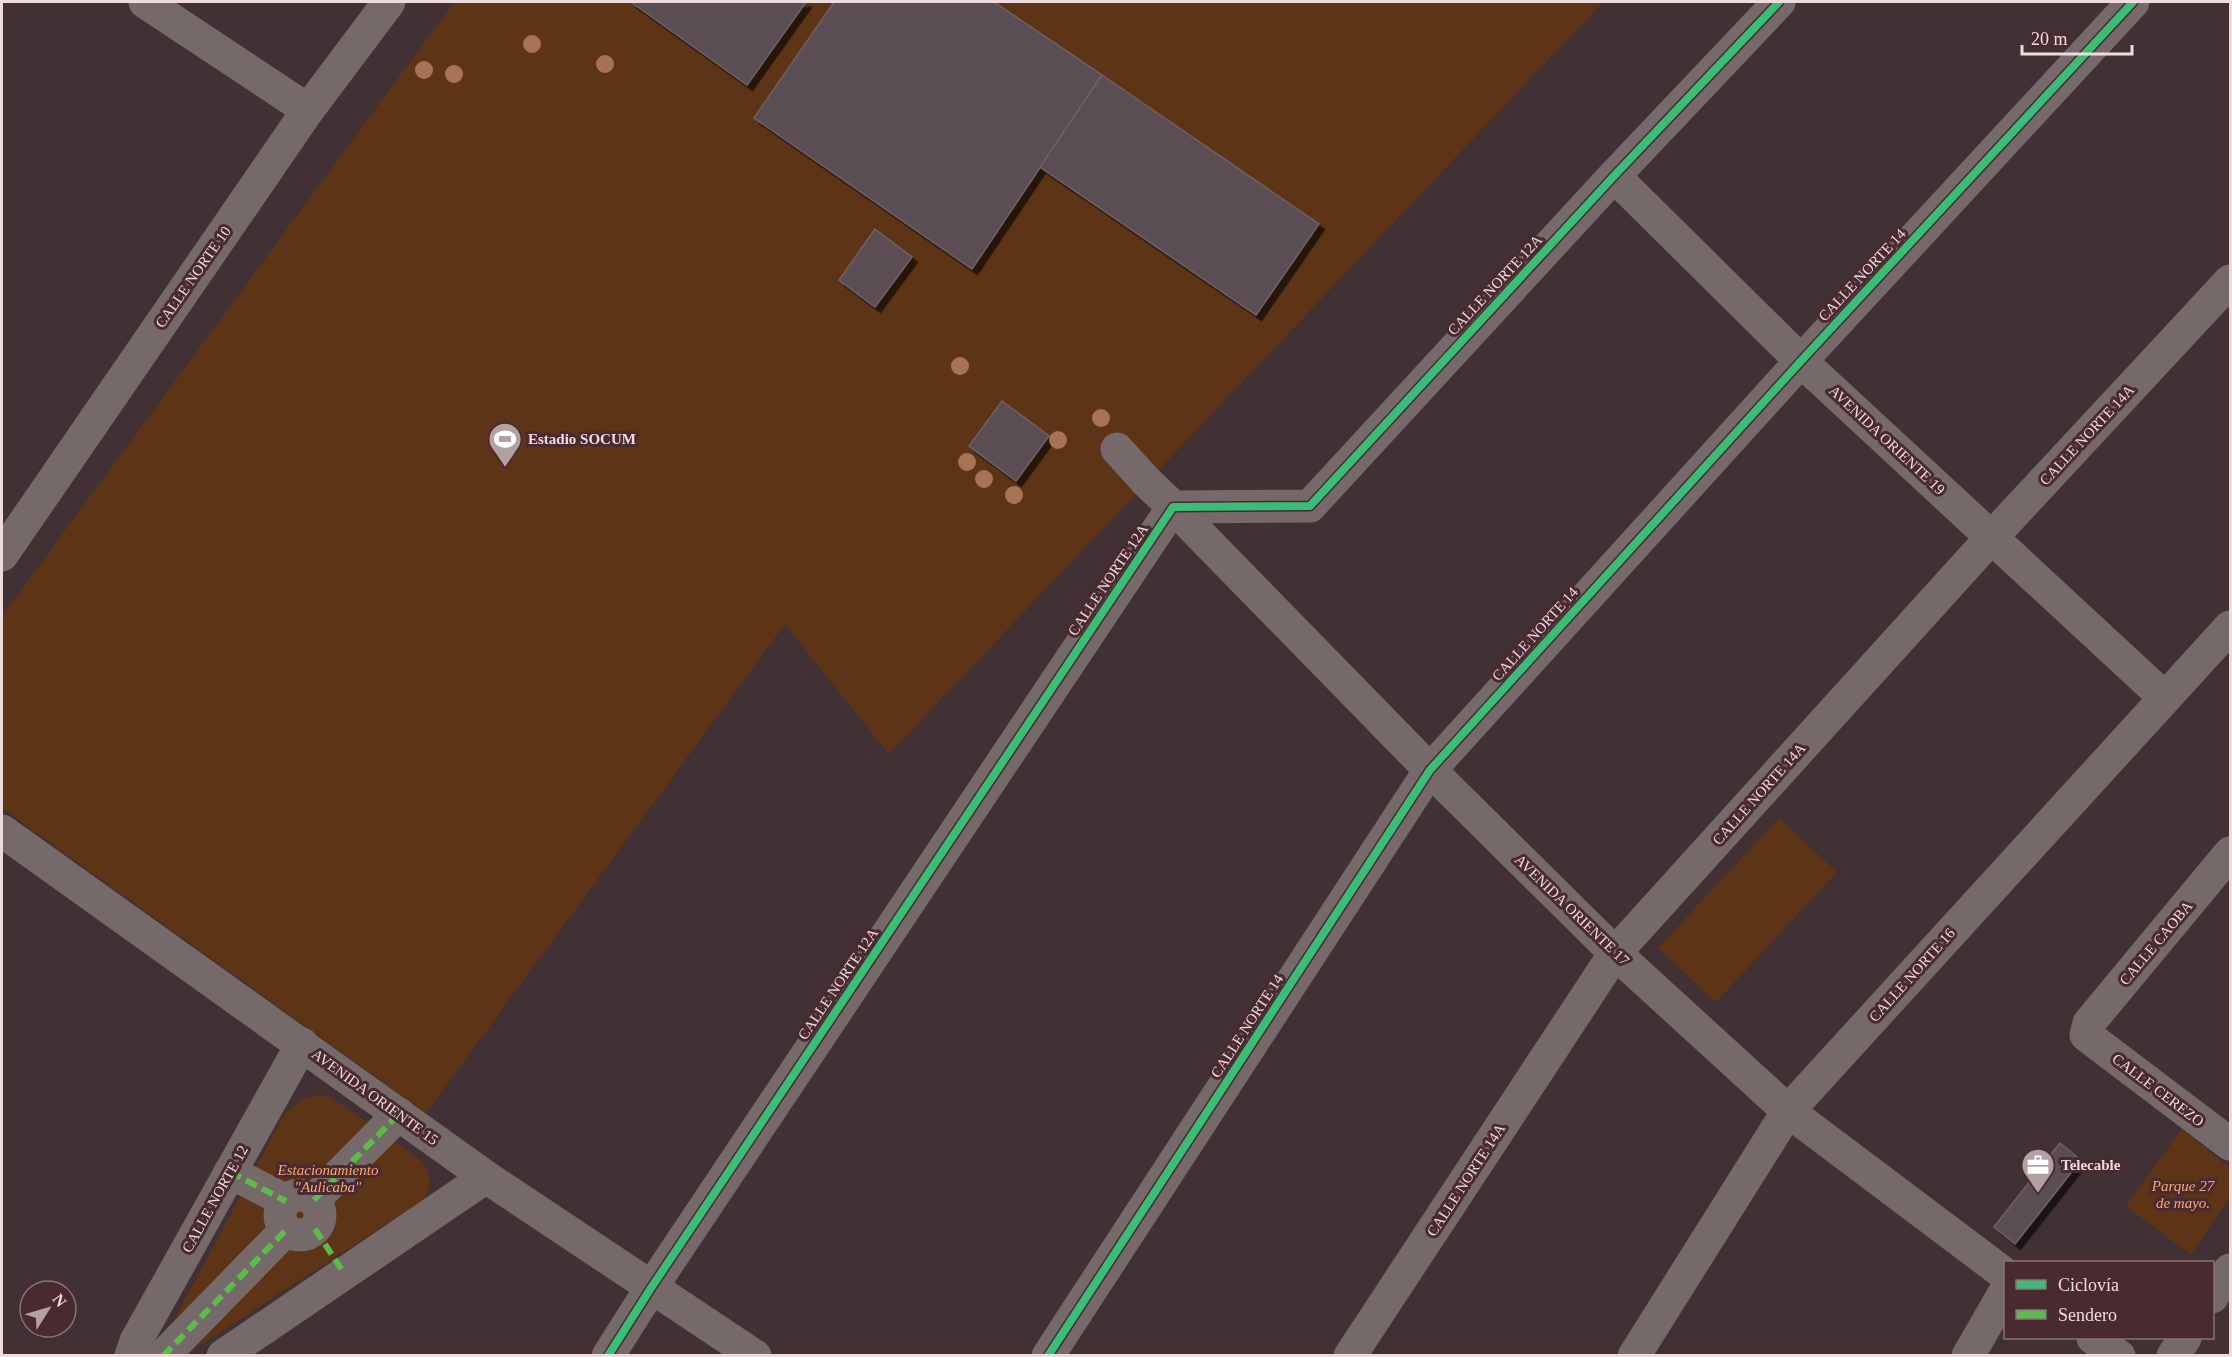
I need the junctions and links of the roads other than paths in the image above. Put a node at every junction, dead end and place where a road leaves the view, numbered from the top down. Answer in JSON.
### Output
{"nodes":[{"id":1,"x":145,"y":2,"type":"edge"},
{"id":2,"x":389,"y":2,"type":"edge"},
{"id":3,"x":1779,"y":2,"type":"edge"},
{"id":4,"x":2133,"y":2,"type":"edge"},
{"id":5,"x":308,"y":110,"type":"junction"},
{"id":6,"x":1614,"y":176,"type":"junction"},
{"id":7,"x":2230,"y":281,"type":"edge"},
{"id":8,"x":1801,"y":361,"type":"junction"},
{"id":9,"x":1117,"y":449,"type":"dead end"},
{"id":10,"x":1173,"y":507,"type":"junction"},
{"id":11,"x":1991,"y":538,"type":"junction"},
{"id":12,"x":2,"y":555,"type":"edge"},
{"id":13,"x":2230,"y":627,"type":"edge"},
{"id":14,"x":2165,"y":698,"type":"junction"},
{"id":15,"x":1430,"y":770,"type":"junction"},
{"id":16,"x":2,"y":831,"type":"edge"},
{"id":17,"x":2230,"y":853,"type":"edge"},
{"id":18,"x":1615,"y":953,"type":"junction"},
{"id":19,"x":2086,"y":1035,"type":"joint"},
{"id":20,"x":302,"y":1044,"type":"junction"},
{"id":21,"x":1788,"y":1111,"type":"junction"},
{"id":22,"x":399,"y":1114,"type":"junction"},
{"id":23,"x":2230,"y":1144,"type":"edge"},
{"id":24,"x":231,"y":1172,"type":"junction"},
{"id":25,"x":486,"y":1177,"type":"junction"},
{"id":26,"x":300,"y":1215,"type":"junction"},
{"id":27,"x":2230,"y":1270,"type":"edge"},
{"id":28,"x":2004,"y":1273,"type":"edge"},
{"id":29,"x":344,"y":1274,"type":"junction"},
{"id":30,"x":651,"y":1288,"type":"junction"},
{"id":31,"x":2004,"y":1293,"type":"edge"},
{"id":32,"x":2214,"y":1294,"type":"edge"},
{"id":33,"x":2094,"y":1339,"type":"edge"},
{"id":34,"x":2184,"y":1339,"type":"edge"},
{"id":35,"x":146,"y":1352,"type":"edge"},
{"id":36,"x":223,"y":1356,"type":"edge"},
{"id":37,"x":608,"y":1356,"type":"edge"},
{"id":38,"x":755,"y":1356,"type":"edge"},
{"id":39,"x":1048,"y":1356,"type":"edge"},
{"id":40,"x":1350,"y":1356,"type":"edge"},
{"id":41,"x":1634,"y":1356,"type":"edge"},
{"id":42,"x":1968,"y":1356,"type":"edge"},
{"id":43,"x":2119,"y":1356,"type":"edge"},
{"id":44,"x":2173,"y":1356,"type":"edge"}],
"edges":[{"from":1,"to":5,"type":"street"},
{"from":2,"to":5,"type":"street","name":"CALLE NORTE 10"},
{"from":3,"to":6,"type":"street","name":"CALLE NORTE 12A"},
{"from":4,"to":8,"type":"street","name":"CALLE NORTE 14"},
{"from":5,"to":12,"type":"street","name":"CALLE NORTE 10"},
{"from":6,"to":8,"type":"street","name":"AVENIDA ORIENTE 19"},
{"from":6,"to":10,"type":"street","name":"CALLE NORTE 12A"},
{"from":7,"to":11,"type":"street","name":"CALLE NORTE 14A"},
{"from":8,"to":11,"type":"street","name":"AVENIDA ORIENTE 19"},
{"from":8,"to":15,"type":"street","name":"CALLE NORTE 14"},
{"from":9,"to":10,"type":"street","name":"AVENIDA ORIENTE 17"},
{"from":10,"to":15,"type":"street","name":"AVENIDA ORIENTE 17"},
{"from":10,"to":30,"type":"street","name":"CALLE NORTE 12A"},
{"from":11,"to":14,"type":"street","name":"AVENIDA ORIENTE 19"},
{"from":11,"to":18,"type":"street","name":"CALLE NORTE 14A"},
{"from":13,"to":14,"type":"street","name":"CALLE NORTE 16"},
{"from":14,"to":21,"type":"street","name":"CALLE NORTE 16"},
{"from":15,"to":18,"type":"street","name":"AVENIDA ORIENTE 17"},
{"from":15,"to":39,"type":"street","name":"CALLE NORTE 14"},
{"from":16,"to":20,"type":"street","name":"AVENIDA ORIENTE 15"},
{"from":17,"to":19,"type":"street","name":"CALLE CAOBA"},
{"from":18,"to":21,"type":"street","name":"AVENIDA ORIENTE 17"},
{"from":18,"to":40,"type":"street","name":"CALLE NORTE 14A"},
{"from":19,"to":23,"type":"street","name":"CALLE CEREZO"},
{"from":20,"to":22,"type":"street","name":"AVENIDA ORIENTE 15"},
{"from":20,"to":24,"type":"street","name":"CALLE NORTE 12"},
{"from":21,"to":28,"type":"street","name":"AVENIDA ORIENTE 17"},
{"from":21,"to":41,"type":"street","name":"CALLE NORTE 16"},
{"from":22,"to":25,"type":"street","name":"AVENIDA ORIENTE 15"},
{"from":22,"to":26,"type":"street"},
{"from":24,"to":26,"type":"street"},
{"from":24,"to":35,"type":"street","name":"CALLE NORTE 12"},
{"from":25,"to":29,"type":"street"},
{"from":25,"to":30,"type":"street","name":"AVENIDA ORIENTE 15"},
{"from":26,"to":29,"type":"street"},
{"from":26,"to":35,"type":"street"},
{"from":27,"to":32,"type":"street"},
{"from":29,"to":36,"type":"street"},
{"from":30,"to":37,"type":"street","name":"CALLE NORTE 12A"},
{"from":30,"to":38,"type":"street","name":"AVENIDA ORIENTE 15"},
{"from":31,"to":42,"type":"street"},
{"from":33,"to":43,"type":"street"},
{"from":34,"to":44,"type":"street"}]}
